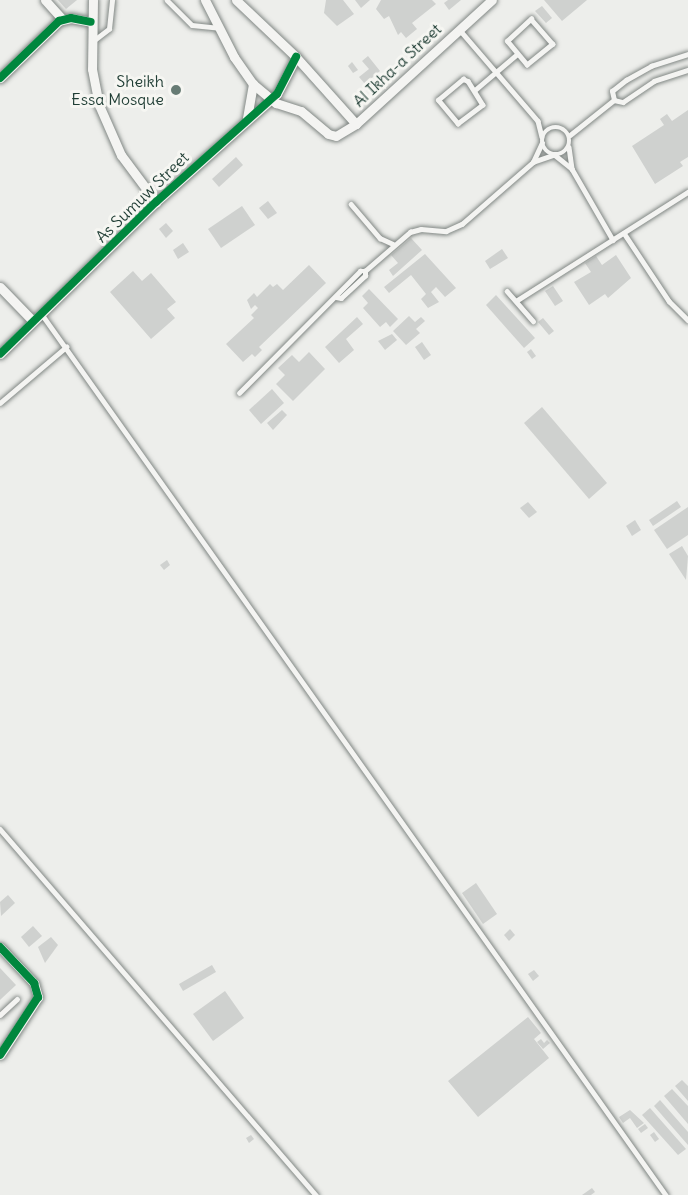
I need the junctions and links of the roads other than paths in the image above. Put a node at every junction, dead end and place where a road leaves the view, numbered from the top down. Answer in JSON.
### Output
{"nodes":[{"id":1,"x":45,"y":0,"type":"edge"},
{"id":2,"x":93,"y":0,"type":"edge"},
{"id":3,"x":112,"y":0,"type":"edge"},
{"id":4,"x":167,"y":0,"type":"edge"},
{"id":5,"x":205,"y":0,"type":"edge"},
{"id":6,"x":236,"y":0,"type":"edge"},
{"id":7,"x":492,"y":0,"type":"edge"},
{"id":8,"x":62,"y":19,"type":"junction"},
{"id":9,"x":91,"y":22,"type":"junction"},
{"id":10,"x":220,"y":28,"type":"junction"},
{"id":11,"x":459,"y":29,"type":"junction"},
{"id":12,"x":91,"y":42,"type":"junction"},
{"id":13,"x":688,"y":54,"type":"edge"},
{"id":14,"x":516,"y":55,"type":"junction"},
{"id":15,"x":296,"y":57,"type":"junction"},
{"id":16,"x":688,"y":70,"type":"edge"},
{"id":17,"x":496,"y":72,"type":"junction"},
{"id":18,"x":0,"y":78,"type":"edge"},
{"id":19,"x":253,"y":84,"type":"junction"},
{"id":20,"x":475,"y":90,"type":"junction"},
{"id":21,"x":271,"y":100,"type":"junction"},
{"id":22,"x":614,"y":100,"type":"junction"},
{"id":23,"x":247,"y":118,"type":"junction"},
{"id":24,"x":538,"y":121,"type":"junction"},
{"id":25,"x":356,"y":124,"type":"junction"},
{"id":26,"x":553,"y":127,"type":"junction"},
{"id":27,"x":570,"y":135,"type":"junction"},
{"id":28,"x":542,"y":137,"type":"junction"},
{"id":29,"x":542,"y":143,"type":"junction"},
{"id":30,"x":569,"y":147,"type":"junction"},
{"id":31,"x":554,"y":155,"type":"junction"},
{"id":32,"x":532,"y":162,"type":"junction"},
{"id":33,"x":572,"y":169,"type":"junction"},
{"id":34,"x":688,"y":192,"type":"edge"},
{"id":35,"x":156,"y":201,"type":"junction"},
{"id":36,"x":351,"y":204,"type":"dead end"},
{"id":37,"x":624,"y":233,"type":"junction"},
{"id":38,"x":613,"y":240,"type":"junction"},
{"id":39,"x":393,"y":244,"type":"junction"},
{"id":40,"x":0,"y":287,"type":"edge"},
{"id":41,"x":507,"y":291,"type":"dead end"},
{"id":42,"x":516,"y":301,"type":"junction"},
{"id":43,"x":41,"y":313,"type":"junction"},
{"id":44,"x":688,"y":320,"type":"edge"},
{"id":45,"x":33,"y":321,"type":"junction"},
{"id":46,"x":533,"y":321,"type":"dead end"},
{"id":47,"x":66,"y":347,"type":"junction"},
{"id":48,"x":0,"y":354,"type":"edge"},
{"id":49,"x":239,"y":393,"type":"dead end"},
{"id":50,"x":0,"y":403,"type":"edge"},
{"id":51,"x":0,"y":829,"type":"edge"},
{"id":52,"x":0,"y":946,"type":"edge"},
{"id":53,"x":16,"y":999,"type":"dead end"},
{"id":54,"x":0,"y":1015,"type":"edge"},
{"id":55,"x":0,"y":1055,"type":"edge"},
{"id":56,"x":316,"y":1195,"type":"edge"},
{"id":57,"x":666,"y":1195,"type":"edge"}],
"edges":[{"from":1,"to":8,"type":"street"},
{"from":2,"to":9,"type":"street"},
{"from":3,"to":12,"type":"lane"},
{"from":4,"to":10,"type":"lane"},
{"from":5,"to":10,"type":"street"},
{"from":6,"to":15,"type":"street"},
{"from":7,"to":11,"type":"street","name":"Al Ikha-a Street"},
{"from":8,"to":9,"type":"street"},
{"from":8,"to":18,"type":"street"},
{"from":9,"to":12,"type":"street"},
{"from":10,"to":19,"type":"street"},
{"from":11,"to":17,"type":"lane","name":"Al Ikha-a Street"},
{"from":11,"to":25,"type":"street","name":"Al Ikha-a Street"},
{"from":12,"to":35,"type":"street"},
{"from":13,"to":22,"type":"lane"},
{"from":14,"to":14,"type":"lane"},
{"from":14,"to":17,"type":"lane"},
{"from":15,"to":21,"type":"street","name":"As Sumuw Street"},
{"from":15,"to":25,"type":"street"},
{"from":16,"to":22,"type":"lane"},
{"from":17,"to":20,"type":"lane"},
{"from":17,"to":24,"type":"lane","name":"Al Ikha-a Street"},
{"from":19,"to":21,"type":"street"},
{"from":19,"to":23,"type":"street"},
{"from":20,"to":20,"type":"lane"},
{"from":21,"to":23,"type":"street","name":"As Sumuw Street"},
{"from":21,"to":25,"type":"street"},
{"from":22,"to":27,"type":"lane"},
{"from":23,"to":35,"type":"street","name":"As Sumuw Street"},
{"from":24,"to":26,"type":"lane"},
{"from":24,"to":28,"type":"lane"},
{"from":26,"to":27,"type":"lane"},
{"from":26,"to":28,"type":"lane"},
{"from":27,"to":30,"type":"lane"},
{"from":28,"to":29,"type":"lane"},
{"from":29,"to":31,"type":"lane"},
{"from":29,"to":32,"type":"lane"},
{"from":30,"to":31,"type":"lane"},
{"from":30,"to":33,"type":"lane"},
{"from":31,"to":32,"type":"lane"},
{"from":31,"to":33,"type":"lane"},
{"from":32,"to":39,"type":"lane"},
{"from":33,"to":38,"type":"lane"},
{"from":34,"to":37,"type":"lane"},
{"from":35,"to":43,"type":"street","name":"As Sumuw Street"},
{"from":36,"to":39,"type":"lane"},
{"from":37,"to":38,"type":"lane"},
{"from":37,"to":44,"type":"lane"},
{"from":38,"to":42,"type":"lane"},
{"from":39,"to":49,"type":"lane"},
{"from":40,"to":45,"type":"street"},
{"from":41,"to":42,"type":"lane"},
{"from":42,"to":46,"type":"lane"},
{"from":43,"to":45,"type":"street","name":"As Sumuw Street"},
{"from":43,"to":47,"type":"lane"},
{"from":45,"to":48,"type":"street","name":"As Sumuw Street"},
{"from":47,"to":50,"type":"lane"},
{"from":47,"to":57,"type":"lane"},
{"from":51,"to":56,"type":"lane"},
{"from":52,"to":55,"type":"street"},
{"from":53,"to":54,"type":"lane"}]}
